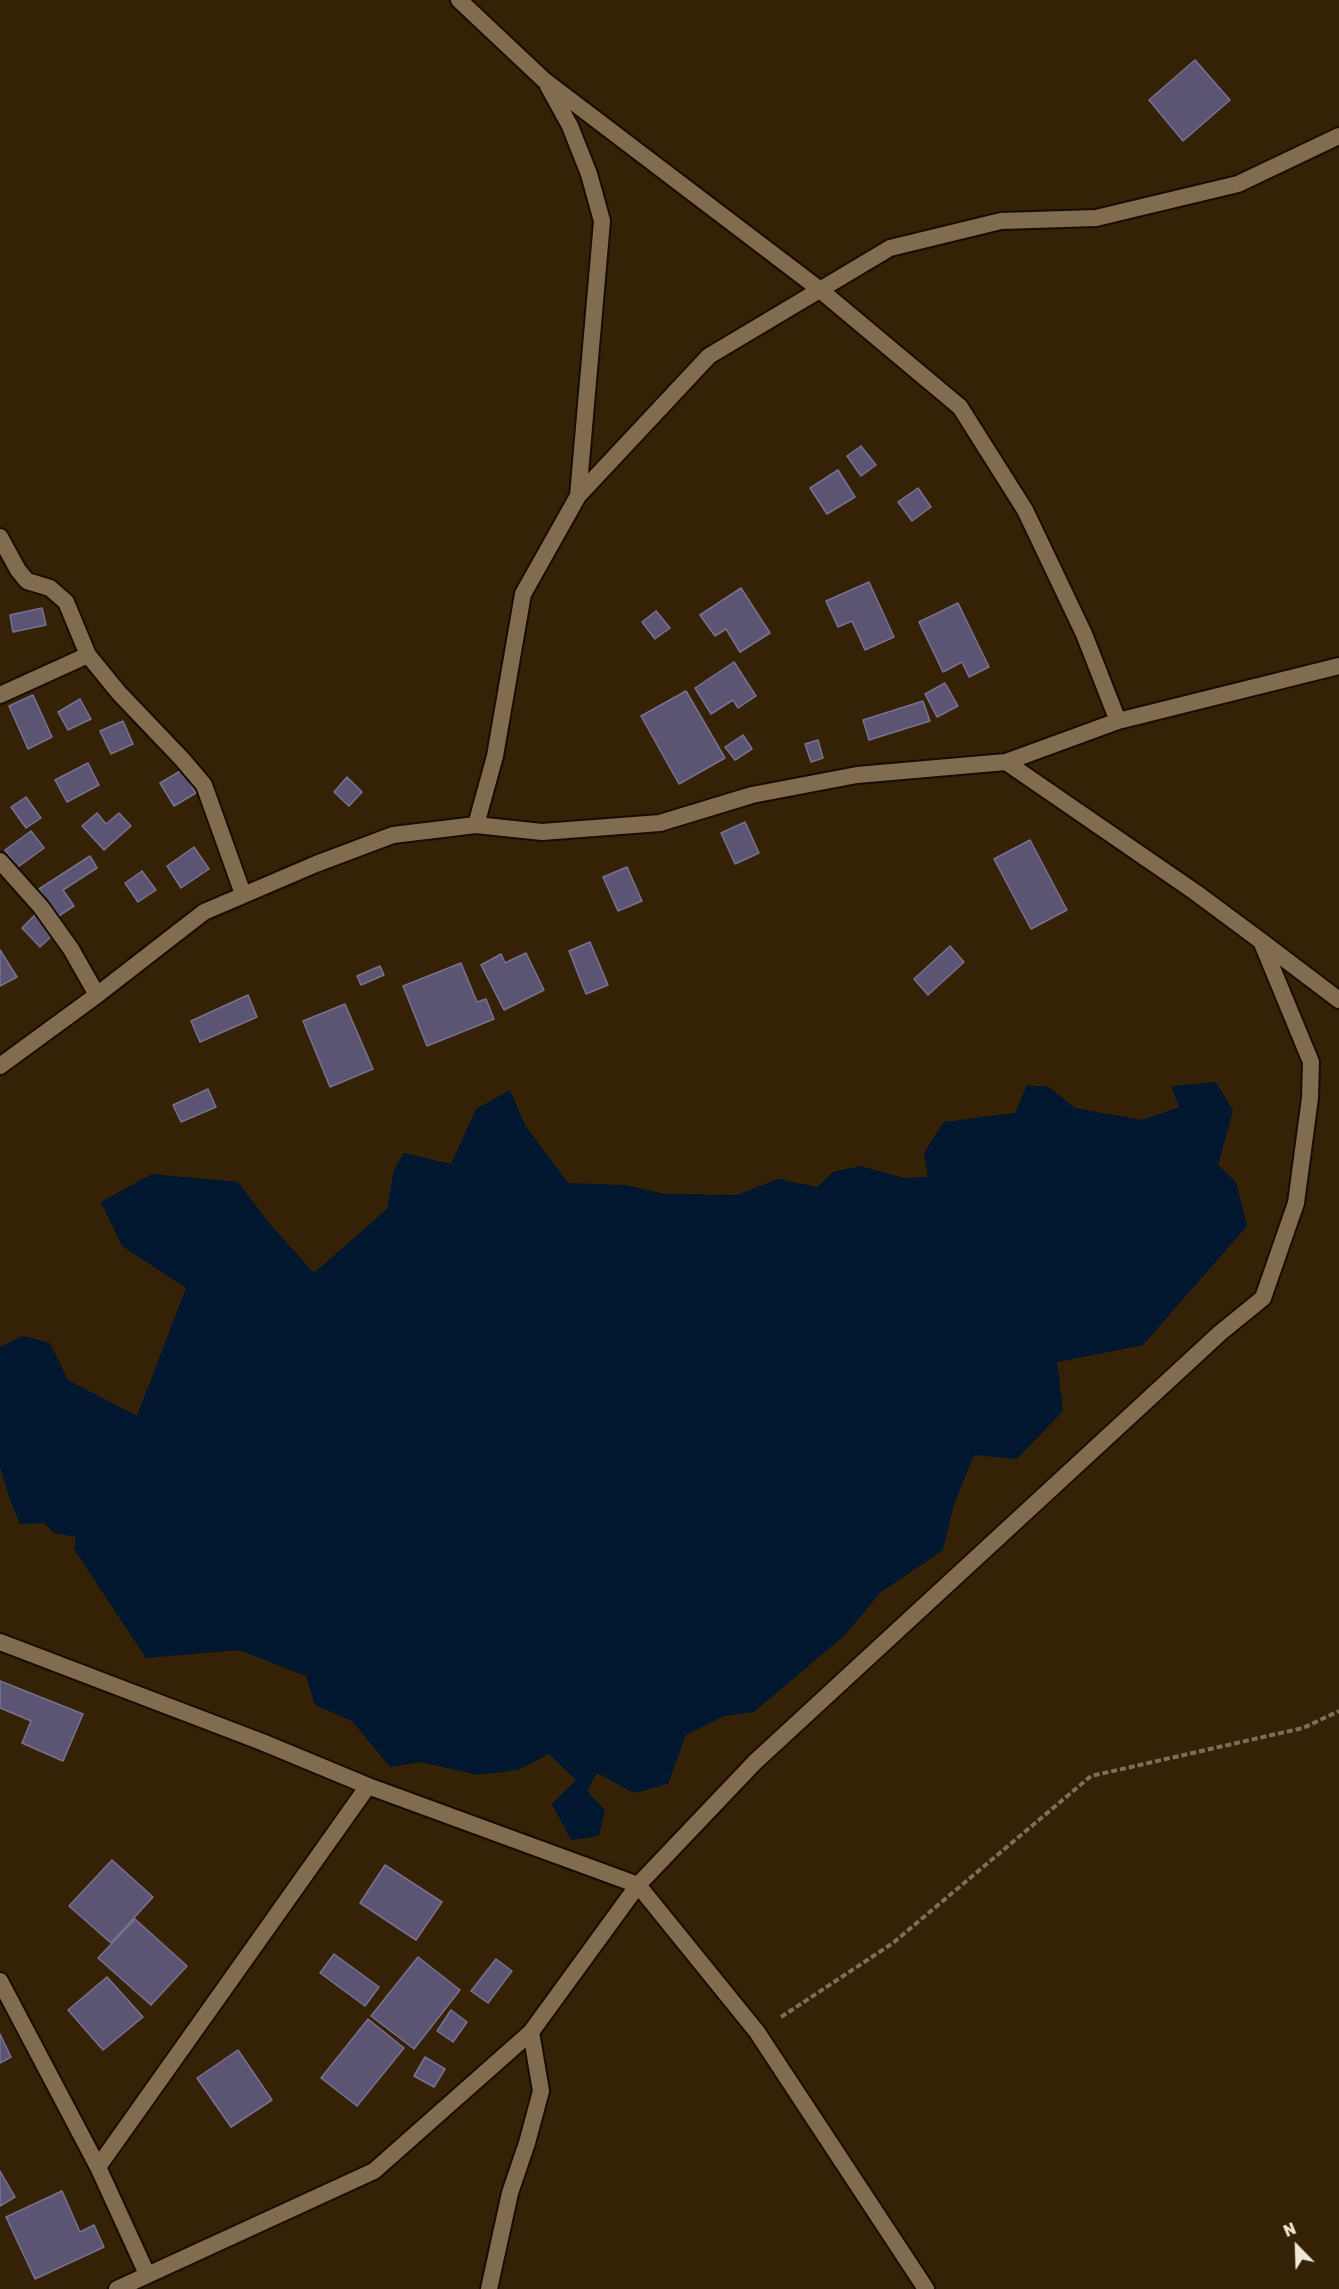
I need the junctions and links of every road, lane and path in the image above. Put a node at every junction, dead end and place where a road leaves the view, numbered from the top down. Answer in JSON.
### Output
{"nodes":[{"id":1,"x":459,"y":0,"type":"edge"},
{"id":2,"x":544,"y":80,"type":"junction"},
{"id":3,"x":1339,"y":136,"type":"edge"},
{"id":4,"x":819,"y":289,"type":"junction"},
{"id":5,"x":578,"y":496,"type":"junction"},
{"id":6,"x":0,"y":537,"type":"edge"},
{"id":7,"x":88,"y":655,"type":"junction"},
{"id":8,"x":1339,"y":666,"type":"edge"},
{"id":9,"x":0,"y":695,"type":"edge"},
{"id":10,"x":1118,"y":721,"type":"junction"},
{"id":11,"x":1006,"y":762,"type":"junction"},
{"id":12,"x":476,"y":825,"type":"junction"},
{"id":13,"x":0,"y":861,"type":"edge"},
{"id":14,"x":243,"y":894,"type":"junction"},
{"id":15,"x":1261,"y":940,"type":"junction"},
{"id":16,"x":97,"y":995,"type":"junction"},
{"id":17,"x":1339,"y":1000,"type":"edge"},
{"id":18,"x":0,"y":1066,"type":"edge"},
{"id":19,"x":0,"y":1642,"type":"edge"},
{"id":20,"x":1339,"y":1711,"type":"edge"},
{"id":21,"x":369,"y":1786,"type":"junction"},
{"id":22,"x":638,"y":1885,"type":"junction"},
{"id":23,"x":0,"y":1981,"type":"edge"},
{"id":24,"x":531,"y":2032,"type":"junction"},
{"id":25,"x":757,"y":2032,"type":"junction"},
{"id":26,"x":98,"y":2167,"type":"junction"},
{"id":27,"x":147,"y":2274,"type":"junction"},
{"id":28,"x":117,"y":2289,"type":"edge"},
{"id":29,"x":489,"y":2289,"type":"edge"},
{"id":30,"x":926,"y":2289,"type":"edge"}],
"edges":[{"from":1,"to":2,"type":"street"},
{"from":2,"to":4,"type":"street"},
{"from":2,"to":5,"type":"street"},
{"from":3,"to":4,"type":"street"},
{"from":4,"to":5,"type":"street"},
{"from":4,"to":10,"type":"street"},
{"from":5,"to":12,"type":"street"},
{"from":6,"to":7,"type":"street"},
{"from":7,"to":9,"type":"street"},
{"from":7,"to":14,"type":"street"},
{"from":8,"to":10,"type":"street"},
{"from":10,"to":11,"type":"street"},
{"from":11,"to":12,"type":"street"},
{"from":11,"to":15,"type":"street"},
{"from":12,"to":14,"type":"street"},
{"from":13,"to":16,"type":"street"},
{"from":14,"to":16,"type":"street"},
{"from":15,"to":17,"type":"street"},
{"from":15,"to":22,"type":"street"},
{"from":16,"to":18,"type":"street"},
{"from":19,"to":21,"type":"street"},
{"from":20,"to":25,"type":"path"},
{"from":21,"to":22,"type":"street"},
{"from":21,"to":26,"type":"street"},
{"from":22,"to":24,"type":"street"},
{"from":22,"to":25,"type":"street"},
{"from":23,"to":26,"type":"street"},
{"from":24,"to":27,"type":"street"},
{"from":24,"to":29,"type":"street"},
{"from":25,"to":30,"type":"street"},
{"from":26,"to":27,"type":"street"},
{"from":27,"to":28,"type":"street"}]}
